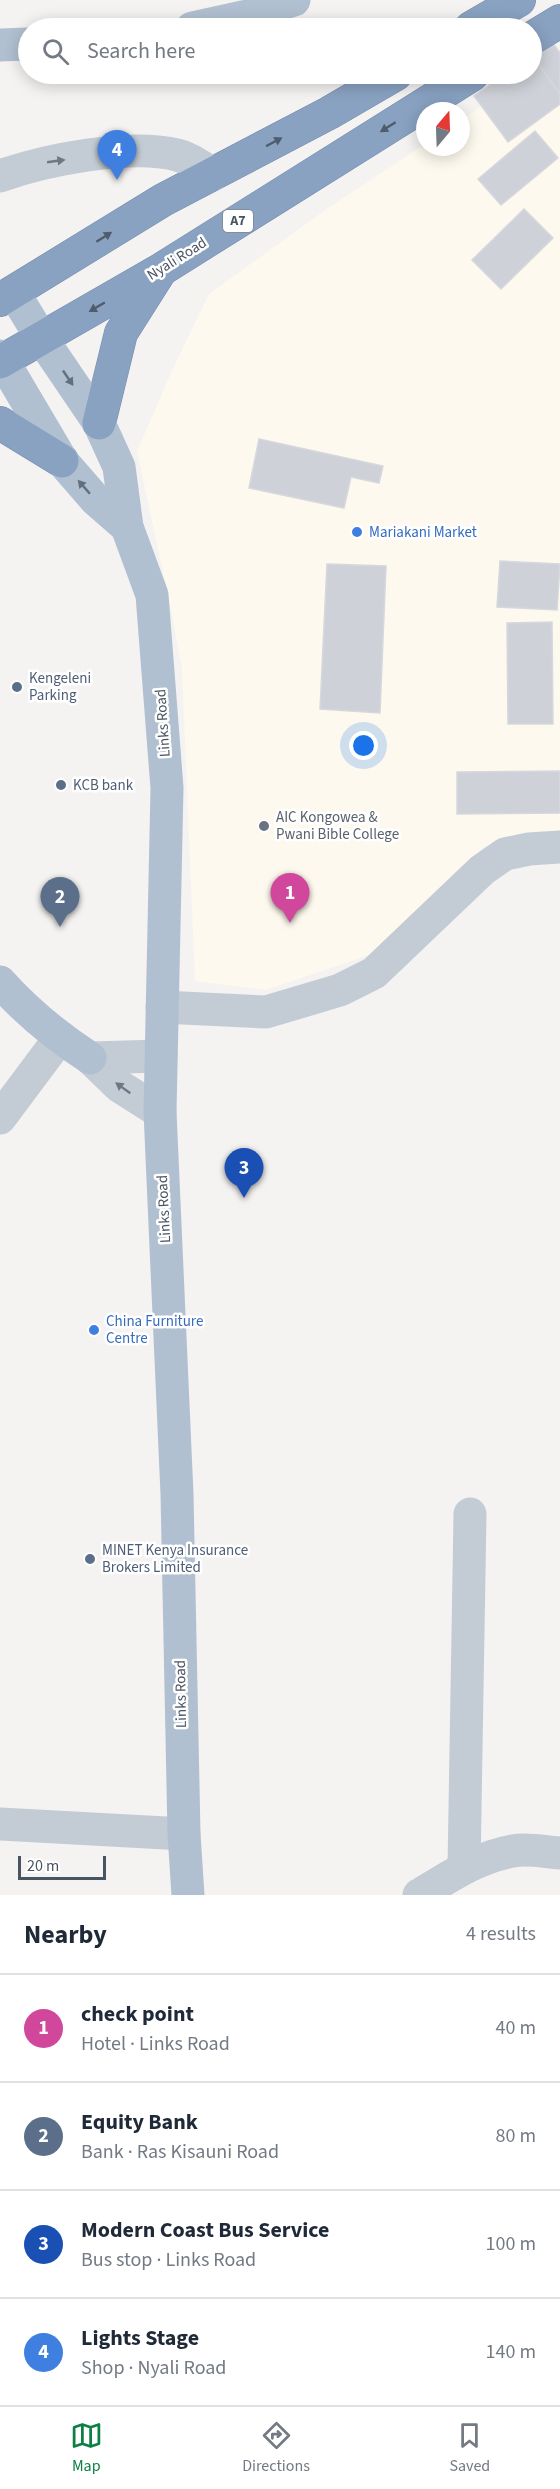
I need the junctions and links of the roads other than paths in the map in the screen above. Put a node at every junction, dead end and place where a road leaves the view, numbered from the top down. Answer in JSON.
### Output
{"nodes":[{"id":1,"x":294,"y":0,"type":"edge"},
{"id":2,"x":519,"y":0,"type":"edge"},
{"id":3,"x":234,"y":18,"type":"edge"},
{"id":4,"x":488,"y":18,"type":"edge"},
{"id":5,"x":560,"y":21,"type":"edge"},
{"id":6,"x":542,"y":32,"type":"edge"},
{"id":7,"x":18,"y":44,"type":"edge"},
{"id":8,"x":0,"y":45,"type":"edge"},
{"id":9,"x":379,"y":84,"type":"edge"},
{"id":10,"x":457,"y":84,"type":"edge"},
{"id":11,"x":213,"y":174,"type":"junction"},
{"id":12,"x":0,"y":176,"type":"edge"},
{"id":13,"x":162,"y":269,"type":"junction"},
{"id":14,"x":7,"y":297,"type":"edge"},
{"id":15,"x":42,"y":339,"type":"junction"},
{"id":16,"x":1,"y":359,"type":"edge"},
{"id":17,"x":0,"y":423,"type":"edge"},
{"id":18,"x":99,"y":423,"type":"junction"},
{"id":19,"x":62,"y":461,"type":"junction"},
{"id":20,"x":127,"y":527,"type":"junction"},
{"id":21,"x":560,"y":847,"type":"edge"},
{"id":22,"x":0,"y":982,"type":"edge"},
{"id":23,"x":162,"y":1006,"type":"junction"},
{"id":24,"x":59,"y":1039,"type":"junction"},
{"id":25,"x":161,"y":1056,"type":"junction"},
{"id":26,"x":90,"y":1058,"type":"junction"},
{"id":27,"x":160,"y":1112,"type":"junction"},
{"id":28,"x":0,"y":1118,"type":"edge"},
{"id":29,"x":470,"y":1514,"type":"dead end"},
{"id":30,"x":0,"y":1824,"type":"edge"},
{"id":31,"x":184,"y":1834,"type":"junction"},
{"id":32,"x":560,"y":1853,"type":"edge"},
{"id":33,"x":464,"y":1868,"type":"junction"},
{"id":34,"x":188,"y":1895,"type":"edge"},
{"id":35,"x":419,"y":1895,"type":"edge"}],
"edges":[{"from":1,"to":3,"type":"main road"},
{"from":2,"to":4,"type":"highway"},
{"from":5,"to":6,"type":"highway"},
{"from":7,"to":8,"type":"main road"},
{"from":11,"to":9,"type":"highway","one_way":true},
{"from":10,"to":13,"type":"highway","name":"Nyali Road","number":"A7","one_way":true},
{"from":12,"to":11,"type":"street","one_way":true},
{"from":14,"to":11,"type":"highway","one_way":true},
{"from":13,"to":15,"type":"highway","name":"Nyali Road","number":"A7","one_way":true},
{"from":13,"to":18,"type":"highway"},
{"from":14,"to":15,"type":"main road","name":"Links Road"},
{"from":15,"to":16,"type":"highway","name":"Nyali Road","number":"A7"},
{"from":15,"to":18,"type":"main road","name":"Links Road","one_way":true},
{"from":16,"to":19,"type":"main road","name":"Links Road"},
{"from":17,"to":19,"type":"highway"},
{"from":18,"to":20,"type":"main road","name":"Links Road"},
{"from":20,"to":19,"type":"main road","name":"Links Road","one_way":true},
{"from":20,"to":23,"type":"main road","name":"Links Road"},
{"from":21,"to":23,"type":"street"},
{"from":22,"to":24,"type":"main road"},
{"from":23,"to":25,"type":"main road","name":"Links Road"},
{"from":24,"to":26,"type":"main road"},
{"from":24,"to":28,"type":"street"},
{"from":25,"to":26,"type":"street"},
{"from":25,"to":27,"type":"main road","name":"Links Road"},
{"from":27,"to":26,"type":"street","one_way":true},
{"from":27,"to":31,"type":"main road","name":"Links Road"},
{"from":29,"to":33,"type":"street"},
{"from":30,"to":31,"type":"street"},
{"from":31,"to":34,"type":"main road","name":"Links Road"},
{"from":32,"to":33,"type":"street"},
{"from":33,"to":35,"type":"street"}]}
